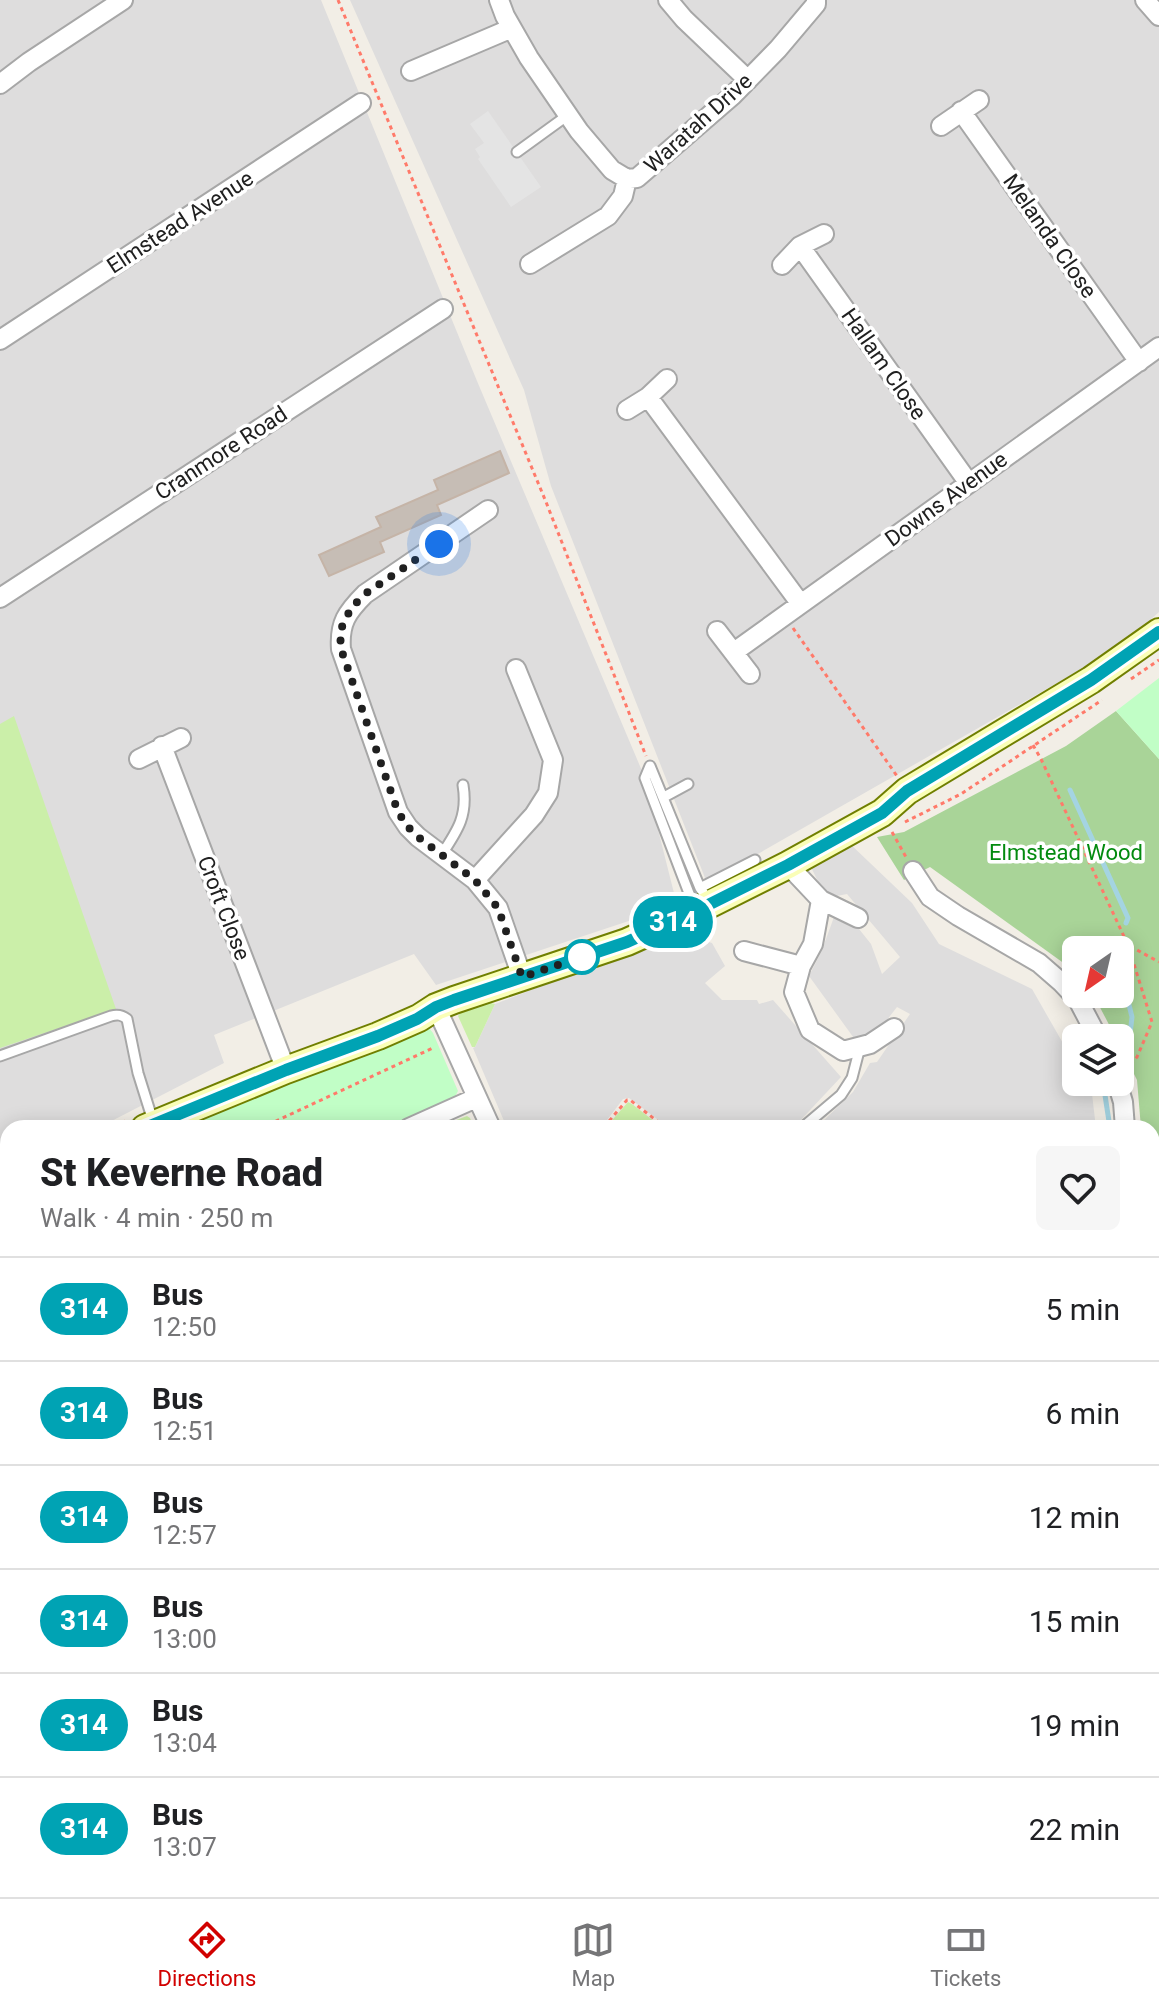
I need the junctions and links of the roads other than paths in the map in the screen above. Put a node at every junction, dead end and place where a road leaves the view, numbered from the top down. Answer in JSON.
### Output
{"nodes":[{"id":1,"x":123,"y":0,"type":"edge"},
{"id":2,"x":499,"y":0,"type":"edge"},
{"id":3,"x":668,"y":0,"type":"edge"},
{"id":4,"x":816,"y":0,"type":"edge"},
{"id":5,"x":1145,"y":0,"type":"edge"},
{"id":6,"x":1159,"y":16,"type":"edge"},
{"id":7,"x":512,"y":28,"type":"junction"},
{"id":8,"x":411,"y":71,"type":"dead end"},
{"id":9,"x":748,"y":80,"type":"junction"},
{"id":10,"x":0,"y":84,"type":"edge"},
{"id":11,"x":979,"y":100,"type":"dead end"},
{"id":12,"x":361,"y":103,"type":"dead end"},
{"id":13,"x":961,"y":111,"type":"junction"},
{"id":14,"x":568,"y":115,"type":"junction"},
{"id":15,"x":941,"y":126,"type":"dead end"},
{"id":16,"x":517,"y":152,"type":"dead end"},
{"id":17,"x":627,"y":179,"type":"junction"},
{"id":18,"x":824,"y":234,"type":"dead end"},
{"id":19,"x":800,"y":246,"type":"junction"},
{"id":20,"x":530,"y":264,"type":"dead end"},
{"id":21,"x":782,"y":265,"type":"dead end"},
{"id":22,"x":443,"y":309,"type":"dead end"},
{"id":23,"x":0,"y":340,"type":"edge"},
{"id":24,"x":1159,"y":347,"type":"edge"},
{"id":25,"x":1139,"y":362,"type":"junction"},
{"id":26,"x":667,"y":379,"type":"dead end"},
{"id":27,"x":648,"y":397,"type":"junction"},
{"id":28,"x":627,"y":410,"type":"dead end"},
{"id":29,"x":968,"y":482,"type":"junction"},
{"id":30,"x":488,"y":510,"type":"dead end"},
{"id":31,"x":0,"y":598,"type":"edge"},
{"id":32,"x":800,"y":603,"type":"junction"},
{"id":33,"x":717,"y":631,"type":"dead end"},
{"id":34,"x":1159,"y":632,"type":"edge"},
{"id":35,"x":734,"y":652,"type":"junction"},
{"id":36,"x":516,"y":669,"type":"dead end"},
{"id":37,"x":750,"y":674,"type":"dead end"},
{"id":38,"x":181,"y":738,"type":"dead end"},
{"id":39,"x":162,"y":746,"type":"junction"},
{"id":40,"x":139,"y":759,"type":"dead end"},
{"id":41,"x":688,"y":784,"type":"dead end"},
{"id":42,"x":463,"y":785,"type":"dead end"},
{"id":43,"x":664,"y":797,"type":"junction"},
{"id":44,"x":442,"y":854,"type":"junction"},
{"id":45,"x":755,"y":860,"type":"dead end"},
{"id":46,"x":788,"y":865,"type":"junction"},
{"id":47,"x":913,"y":871,"type":"road end"},
{"id":48,"x":475,"y":880,"type":"junction"},
{"id":49,"x":821,"y":900,"type":"junction"},
{"id":50,"x":702,"y":901,"type":"junction"},
{"id":51,"x":858,"y":918,"type":"dead end"},
{"id":52,"x":744,"y":951,"type":"dead end"},
{"id":53,"x":801,"y":966,"type":"junction"},
{"id":54,"x":522,"y":977,"type":"junction"},
{"id":55,"x":436,"y":1007,"type":"junction"},
{"id":56,"x":1091,"y":1024,"type":"edge"},
{"id":57,"x":894,"y":1028,"type":"dead end"},
{"id":58,"x":860,"y":1047,"type":"junction"},
{"id":59,"x":0,"y":1056,"type":"edge"},
{"id":60,"x":286,"y":1070,"type":"junction"},
{"id":61,"x":1121,"y":1096,"type":"edge"},
{"id":62,"x":476,"y":1098,"type":"junction"},
{"id":63,"x":148,"y":1120,"type":"edge"},
{"id":64,"x":164,"y":1120,"type":"edge"},
{"id":65,"x":427,"y":1120,"type":"edge"},
{"id":66,"x":487,"y":1120,"type":"edge"},
{"id":67,"x":811,"y":1120,"type":"edge"},
{"id":68,"x":1124,"y":1120,"type":"edge"}],
"edges":[{"from":1,"to":10,"type":"street"},
{"from":2,"to":7,"type":"street","name":"Waratah Drive"},
{"from":3,"to":9,"type":"street"},
{"from":4,"to":9,"type":"street","name":"Waratah Drive"},
{"from":5,"to":6,"type":"street"},
{"from":7,"to":8,"type":"street"},
{"from":7,"to":14,"type":"street","name":"Waratah Drive"},
{"from":9,"to":17,"type":"street","name":"Waratah Drive"},
{"from":11,"to":13,"type":"street"},
{"from":12,"to":23,"type":"street","name":"Elmstead Avenue"},
{"from":13,"to":15,"type":"street"},
{"from":13,"to":25,"type":"street","name":"Melanda Close"},
{"from":14,"to":16,"type":"lane"},
{"from":14,"to":17,"type":"street","name":"Waratah Drive"},
{"from":17,"to":20,"type":"street"},
{"from":18,"to":19,"type":"street"},
{"from":19,"to":21,"type":"street"},
{"from":19,"to":29,"type":"street","name":"Hallam Close"},
{"from":22,"to":31,"type":"street","name":"Cranmore Road"},
{"from":24,"to":25,"type":"street","name":"Downs Avenue"},
{"from":25,"to":29,"type":"street","name":"Downs Avenue"},
{"from":26,"to":27,"type":"street"},
{"from":27,"to":28,"type":"street"},
{"from":27,"to":32,"type":"street"},
{"from":29,"to":32,"type":"street","name":"Downs Avenue"},
{"from":30,"to":44,"type":"street"},
{"from":32,"to":35,"type":"street","name":"Downs Avenue"},
{"from":33,"to":35,"type":"street"},
{"from":34,"to":46,"type":"street"},
{"from":35,"to":37,"type":"street"},
{"from":36,"to":48,"type":"street"},
{"from":38,"to":39,"type":"street"},
{"from":39,"to":40,"type":"street"},
{"from":39,"to":60,"type":"street","name":"Croft Close"},
{"from":41,"to":43,"type":"lane"},
{"from":42,"to":44,"type":"lane"},
{"from":43,"to":50,"type":"lane"},
{"from":43,"to":50,"type":"lane"},
{"from":44,"to":48,"type":"street"},
{"from":45,"to":50,"type":"lane"},
{"from":46,"to":49,"type":"street"},
{"from":46,"to":50,"type":"street"},
{"from":47,"to":56,"type":"street"},
{"from":48,"to":54,"type":"street"},
{"from":49,"to":51,"type":"street"},
{"from":49,"to":53,"type":"street"},
{"from":50,"to":54,"type":"street"},
{"from":52,"to":53,"type":"street"},
{"from":53,"to":58,"type":"street"},
{"from":54,"to":55,"type":"street"},
{"from":55,"to":60,"type":"street"},
{"from":55,"to":62,"type":"street"},
{"from":57,"to":58,"type":"street"},
{"from":58,"to":67,"type":"lane"},
{"from":59,"to":63,"type":"lane"},
{"from":60,"to":64,"type":"street"},
{"from":61,"to":68,"type":"street"},
{"from":62,"to":65,"type":"street"},
{"from":62,"to":66,"type":"street"}]}
